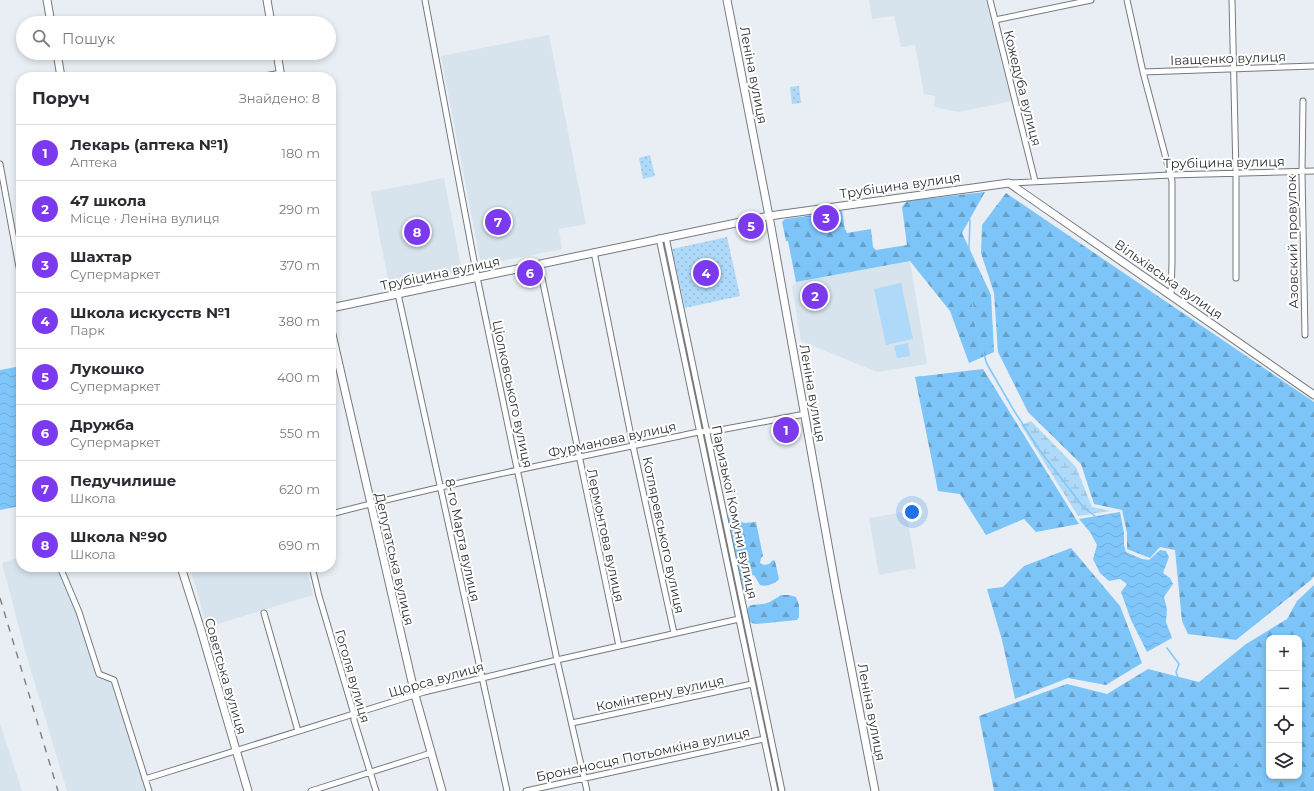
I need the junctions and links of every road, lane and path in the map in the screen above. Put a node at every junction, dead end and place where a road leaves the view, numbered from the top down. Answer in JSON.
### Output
{"nodes":[{"id":1,"x":47,"y":0,"type":"edge"},
{"id":2,"x":267,"y":0,"type":"edge"},
{"id":3,"x":425,"y":0,"type":"edge"},
{"id":4,"x":727,"y":0,"type":"edge"},
{"id":5,"x":990,"y":0,"type":"edge"},
{"id":6,"x":1091,"y":0,"type":"edge"},
{"id":7,"x":1127,"y":0,"type":"edge"},
{"id":8,"x":1232,"y":0,"type":"edge"},
{"id":9,"x":50,"y":16,"type":"edge"},
{"id":10,"x":270,"y":16,"type":"edge"},
{"id":11,"x":994,"y":20,"type":"junction"},
{"id":12,"x":58,"y":60,"type":"edge"},
{"id":13,"x":278,"y":60,"type":"edge"},
{"id":14,"x":1314,"y":66,"type":"edge"},
{"id":15,"x":1232,"y":68,"type":"junction"},
{"id":16,"x":60,"y":72,"type":"edge"},
{"id":17,"x":280,"y":72,"type":"edge"},
{"id":18,"x":1143,"y":72,"type":"junction"},
{"id":19,"x":1303,"y":101,"type":"dead end"},
{"id":20,"x":0,"y":164,"type":"edge"},
{"id":21,"x":1314,"y":171,"type":"edge"},
{"id":22,"x":1302,"y":172,"type":"junction"},
{"id":23,"x":1236,"y":174,"type":"junction"},
{"id":24,"x":1170,"y":175,"type":"junction"},
{"id":25,"x":1035,"y":182,"type":"junction"},
{"id":26,"x":1009,"y":183,"type":"junction"},
{"id":27,"x":769,"y":216,"type":"junction"},
{"id":28,"x":663,"y":238,"type":"junction"},
{"id":29,"x":16,"y":251,"type":"edge"},
{"id":30,"x":594,"y":252,"type":"junction"},
{"id":31,"x":539,"y":264,"type":"junction"},
{"id":32,"x":477,"y":277,"type":"junction"},
{"id":33,"x":1236,"y":278,"type":"dead end"},
{"id":34,"x":398,"y":294,"type":"junction"},
{"id":35,"x":1171,"y":295,"type":"junction"},
{"id":36,"x":336,"y":307,"type":"edge"},
{"id":37,"x":1305,"y":334,"type":"dead end"},
{"id":38,"x":336,"y":352,"type":"edge"},
{"id":39,"x":1314,"y":395,"type":"edge"},
{"id":40,"x":805,"y":414,"type":"junction"},
{"id":41,"x":707,"y":431,"type":"junction"},
{"id":42,"x":700,"y":432,"type":"junction"},
{"id":43,"x":633,"y":446,"type":"junction"},
{"id":44,"x":579,"y":458,"type":"junction"},
{"id":45,"x":518,"y":470,"type":"junction"},
{"id":46,"x":440,"y":487,"type":"junction"},
{"id":47,"x":370,"y":504,"type":"junction"},
{"id":48,"x":336,"y":513,"type":"edge"},
{"id":49,"x":62,"y":572,"type":"edge"},
{"id":50,"x":183,"y":572,"type":"edge"},
{"id":51,"x":313,"y":572,"type":"edge"},
{"id":52,"x":264,"y":613,"type":"dead end"},
{"id":53,"x":739,"y":618,"type":"junction"},
{"id":54,"x":674,"y":633,"type":"junction"},
{"id":55,"x":619,"y":646,"type":"junction"},
{"id":56,"x":557,"y":660,"type":"junction"},
{"id":57,"x":482,"y":677,"type":"junction"},
{"id":58,"x":752,"y":684,"type":"junction"},
{"id":59,"x":415,"y":695,"type":"junction"},
{"id":60,"x":354,"y":714,"type":"junction"},
{"id":61,"x":572,"y":723,"type":"junction"},
{"id":62,"x":298,"y":732,"type":"junction"},
{"id":63,"x":764,"y":739,"type":"junction"},
{"id":64,"x":236,"y":751,"type":"junction"},
{"id":65,"x":431,"y":753,"type":"junction"},
{"id":66,"x":370,"y":772,"type":"junction"},
{"id":67,"x":584,"y":778,"type":"junction"},
{"id":68,"x":145,"y":779,"type":"junction"},
{"id":69,"x":149,"y":791,"type":"edge"},
{"id":70,"x":248,"y":791,"type":"edge"},
{"id":71,"x":311,"y":791,"type":"edge"},
{"id":72,"x":376,"y":791,"type":"edge"},
{"id":73,"x":442,"y":791,"type":"edge"},
{"id":74,"x":508,"y":791,"type":"edge"},
{"id":75,"x":526,"y":791,"type":"edge"},
{"id":76,"x":587,"y":791,"type":"edge"},
{"id":77,"x":775,"y":791,"type":"edge"},
{"id":78,"x":782,"y":791,"type":"edge"},
{"id":79,"x":875,"y":791,"type":"edge"}],
"edges":[{"from":1,"to":9,"type":"street"},
{"from":2,"to":10,"type":"street"},
{"from":3,"to":32,"type":"street","name":"Ціолковського вулиця"},
{"from":4,"to":27,"type":"street","name":"Леніна вулиця"},
{"from":5,"to":11,"type":"street","name":"Кожедуба вулиця"},
{"from":6,"to":11,"type":"street"},
{"from":7,"to":18,"type":"street"},
{"from":8,"to":15,"type":"street"},
{"from":11,"to":25,"type":"street","name":"Кожедуба вулиця"},
{"from":12,"to":16,"type":"street"},
{"from":13,"to":17,"type":"street"},
{"from":14,"to":15,"type":"street","name":"Іващенко вулиця"},
{"from":15,"to":18,"type":"street","name":"Іващенко вулиця"},
{"from":15,"to":23,"type":"street"},
{"from":18,"to":24,"type":"street"},
{"from":19,"to":22,"type":"street","name":"Азовский провулок"},
{"from":20,"to":29,"type":"street"},
{"from":21,"to":22,"type":"street","name":"Трубіцина вулиця"},
{"from":22,"to":23,"type":"street","name":"Трубіцина вулиця"},
{"from":22,"to":37,"type":"street","name":"Азовский провулок"},
{"from":23,"to":24,"type":"street","name":"Трубіцина вулиця"},
{"from":23,"to":33,"type":"street"},
{"from":24,"to":25,"type":"street","name":"Трубіцина вулиця"},
{"from":24,"to":35,"type":"street"},
{"from":25,"to":26,"type":"street","name":"Трубіцина вулиця"},
{"from":26,"to":27,"type":"street","name":"Трубіцина вулиця"},
{"from":26,"to":35,"type":"street","name":"Вільхівська вулиця"},
{"from":27,"to":28,"type":"street","name":"Трубіцина вулиця"},
{"from":27,"to":40,"type":"street","name":"Леніна вулиця"},
{"from":28,"to":30,"type":"street","name":"Трубіцина вулиця"},
{"from":28,"to":41,"type":"street","name":"Паризької Комуни вулиця"},
{"from":28,"to":42,"type":"street","name":"Паризької Комуни вулиця"},
{"from":30,"to":31,"type":"street","name":"Трубіцина вулиця"},
{"from":30,"to":43,"type":"street","name":"Котляревського вулиця"},
{"from":31,"to":32,"type":"street","name":"Трубіцина вулиця"},
{"from":31,"to":44,"type":"street","name":"Лермонтова вулиця"},
{"from":32,"to":34,"type":"street","name":"Трубіцина вулиця"},
{"from":32,"to":45,"type":"street","name":"Ціолковського вулиця"},
{"from":34,"to":36,"type":"street","name":"Трубіцина вулиця"},
{"from":34,"to":46,"type":"street","name":"8-го Марта вулиця"},
{"from":35,"to":39,"type":"street","name":"Вільхівська вулиця"},
{"from":38,"to":47,"type":"street","name":"Депутатська вулиця"},
{"from":40,"to":41,"type":"street","name":"Фурманова вулиця"},
{"from":40,"to":79,"type":"street","name":"Леніна вулиця"},
{"from":41,"to":42,"type":"street","name":"Фурманова вулиця"},
{"from":41,"to":78,"type":"street","name":"Паризької Комуни вулиця"},
{"from":42,"to":43,"type":"street","name":"Фурманова вулиця"},
{"from":42,"to":53,"type":"street","name":"Паризької Комуни вулиця"},
{"from":43,"to":44,"type":"street","name":"Фурманова вулиця"},
{"from":43,"to":54,"type":"street","name":"Котляревського вулиця"},
{"from":44,"to":45,"type":"street","name":"Фурманова вулиця"},
{"from":44,"to":55,"type":"street","name":"Лермонтова вулиця"},
{"from":45,"to":46,"type":"street","name":"Фурманова вулиця"},
{"from":45,"to":56,"type":"street","name":"Ціолковського вулиця"},
{"from":46,"to":47,"type":"street","name":"Фурманова вулиця"},
{"from":46,"to":57,"type":"street","name":"8-го Марта вулиця"},
{"from":47,"to":48,"type":"street","name":"Фурманова вулиця"},
{"from":47,"to":59,"type":"street","name":"Депутатська вулиця"},
{"from":49,"to":68,"type":"street"},
{"from":50,"to":64,"type":"street","name":"Советська вулиця"},
{"from":51,"to":60,"type":"street","name":"Гоголя вулиця"},
{"from":52,"to":62,"type":"street"},
{"from":53,"to":54,"type":"street","name":"Щорса вулиця"},
{"from":53,"to":58,"type":"street","name":"Паризької Комуни вулиця"},
{"from":54,"to":55,"type":"street","name":"Щорса вулиця"},
{"from":55,"to":56,"type":"street","name":"Щорса вулиця"},
{"from":56,"to":57,"type":"street","name":"Щорса вулиця"},
{"from":56,"to":61,"type":"street","name":"Ціолковського вулиця"},
{"from":57,"to":59,"type":"street","name":"Щорса вулиця"},
{"from":57,"to":74,"type":"street","name":"8-го Марта вулиця"},
{"from":58,"to":61,"type":"street","name":"Комінтерну вулиця"},
{"from":58,"to":63,"type":"street","name":"Паризької Комуни вулиця"},
{"from":59,"to":60,"type":"street","name":"Щорса вулиця"},
{"from":59,"to":65,"type":"street","name":"Депутатська вулиця"},
{"from":60,"to":62,"type":"street","name":"Щорса вулиця"},
{"from":60,"to":66,"type":"street","name":"Гоголя вулиця"},
{"from":61,"to":67,"type":"street","name":"Ціолковського вулиця"},
{"from":62,"to":64,"type":"street","name":"Щорса вулиця"},
{"from":63,"to":67,"type":"street","name":"Броненосця Потьомкіна вулиця"},
{"from":63,"to":77,"type":"street","name":"Паризької Комуни вулиця"},
{"from":64,"to":68,"type":"street","name":"Щорса вулиця"},
{"from":64,"to":70,"type":"street","name":"Советська вулиця"},
{"from":65,"to":66,"type":"street"},
{"from":65,"to":73,"type":"street","name":"Депутатська вулиця"},
{"from":66,"to":71,"type":"street"},
{"from":66,"to":72,"type":"street","name":"Гоголя вулиця"},
{"from":67,"to":75,"type":"street","name":"Броненосця Потьомкіна вулиця"},
{"from":67,"to":76,"type":"street","name":"Ціолковського вулиця"},
{"from":68,"to":69,"type":"street"}]}
